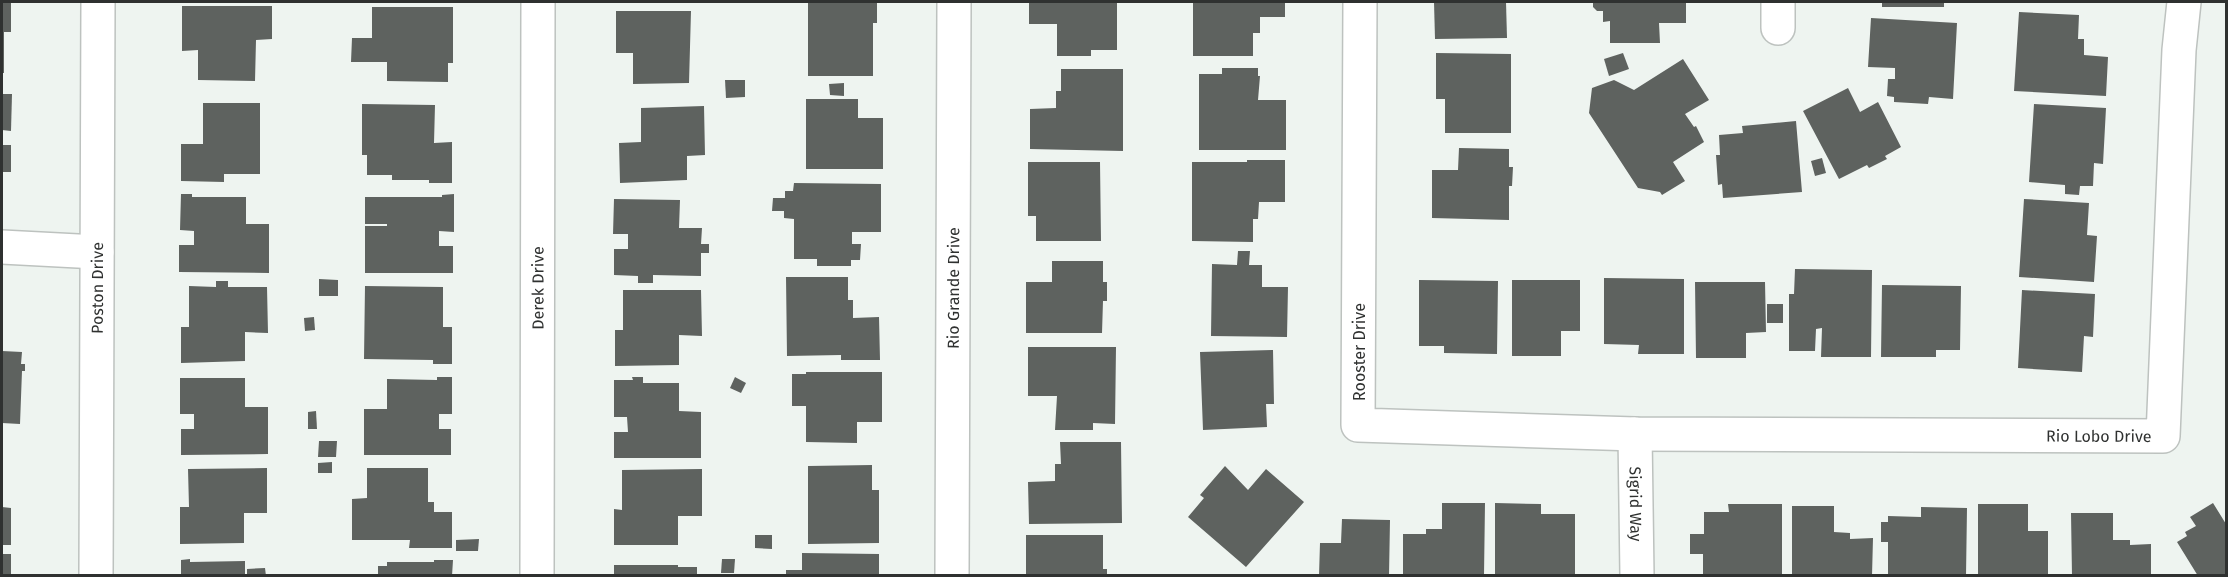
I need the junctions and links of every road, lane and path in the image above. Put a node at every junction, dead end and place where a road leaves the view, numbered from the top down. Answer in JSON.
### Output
{"nodes":[{"id":1,"x":98,"y":2,"type":"edge"},
{"id":2,"x":538,"y":2,"type":"edge"},
{"id":3,"x":954,"y":2,"type":"edge"},
{"id":4,"x":1360,"y":2,"type":"edge"},
{"id":5,"x":2184,"y":2,"type":"edge"},
{"id":6,"x":2,"y":247,"type":"edge"},
{"id":7,"x":97,"y":252,"type":"junction"},
{"id":8,"x":1635,"y":434,"type":"junction"},
{"id":9,"x":96,"y":576,"type":"edge"},
{"id":10,"x":537,"y":576,"type":"edge"},
{"id":11,"x":952,"y":576,"type":"edge"},
{"id":12,"x":1637,"y":576,"type":"edge"}],
"edges":[{"from":1,"to":7,"type":"street","name":"Poston Drive"},
{"from":2,"to":10,"type":"street","name":"Derek Drive"},
{"from":3,"to":11,"type":"street","name":"Rio Grande Drive"},
{"from":4,"to":8,"type":"street","name":"Rooster Drive"},
{"from":5,"to":8,"type":"street","name":"Rio Lobo Drive"},
{"from":6,"to":7,"type":"street"},
{"from":7,"to":9,"type":"street","name":"Poston Drive"},
{"from":8,"to":12,"type":"street","name":"Sigrid Way"}]}
